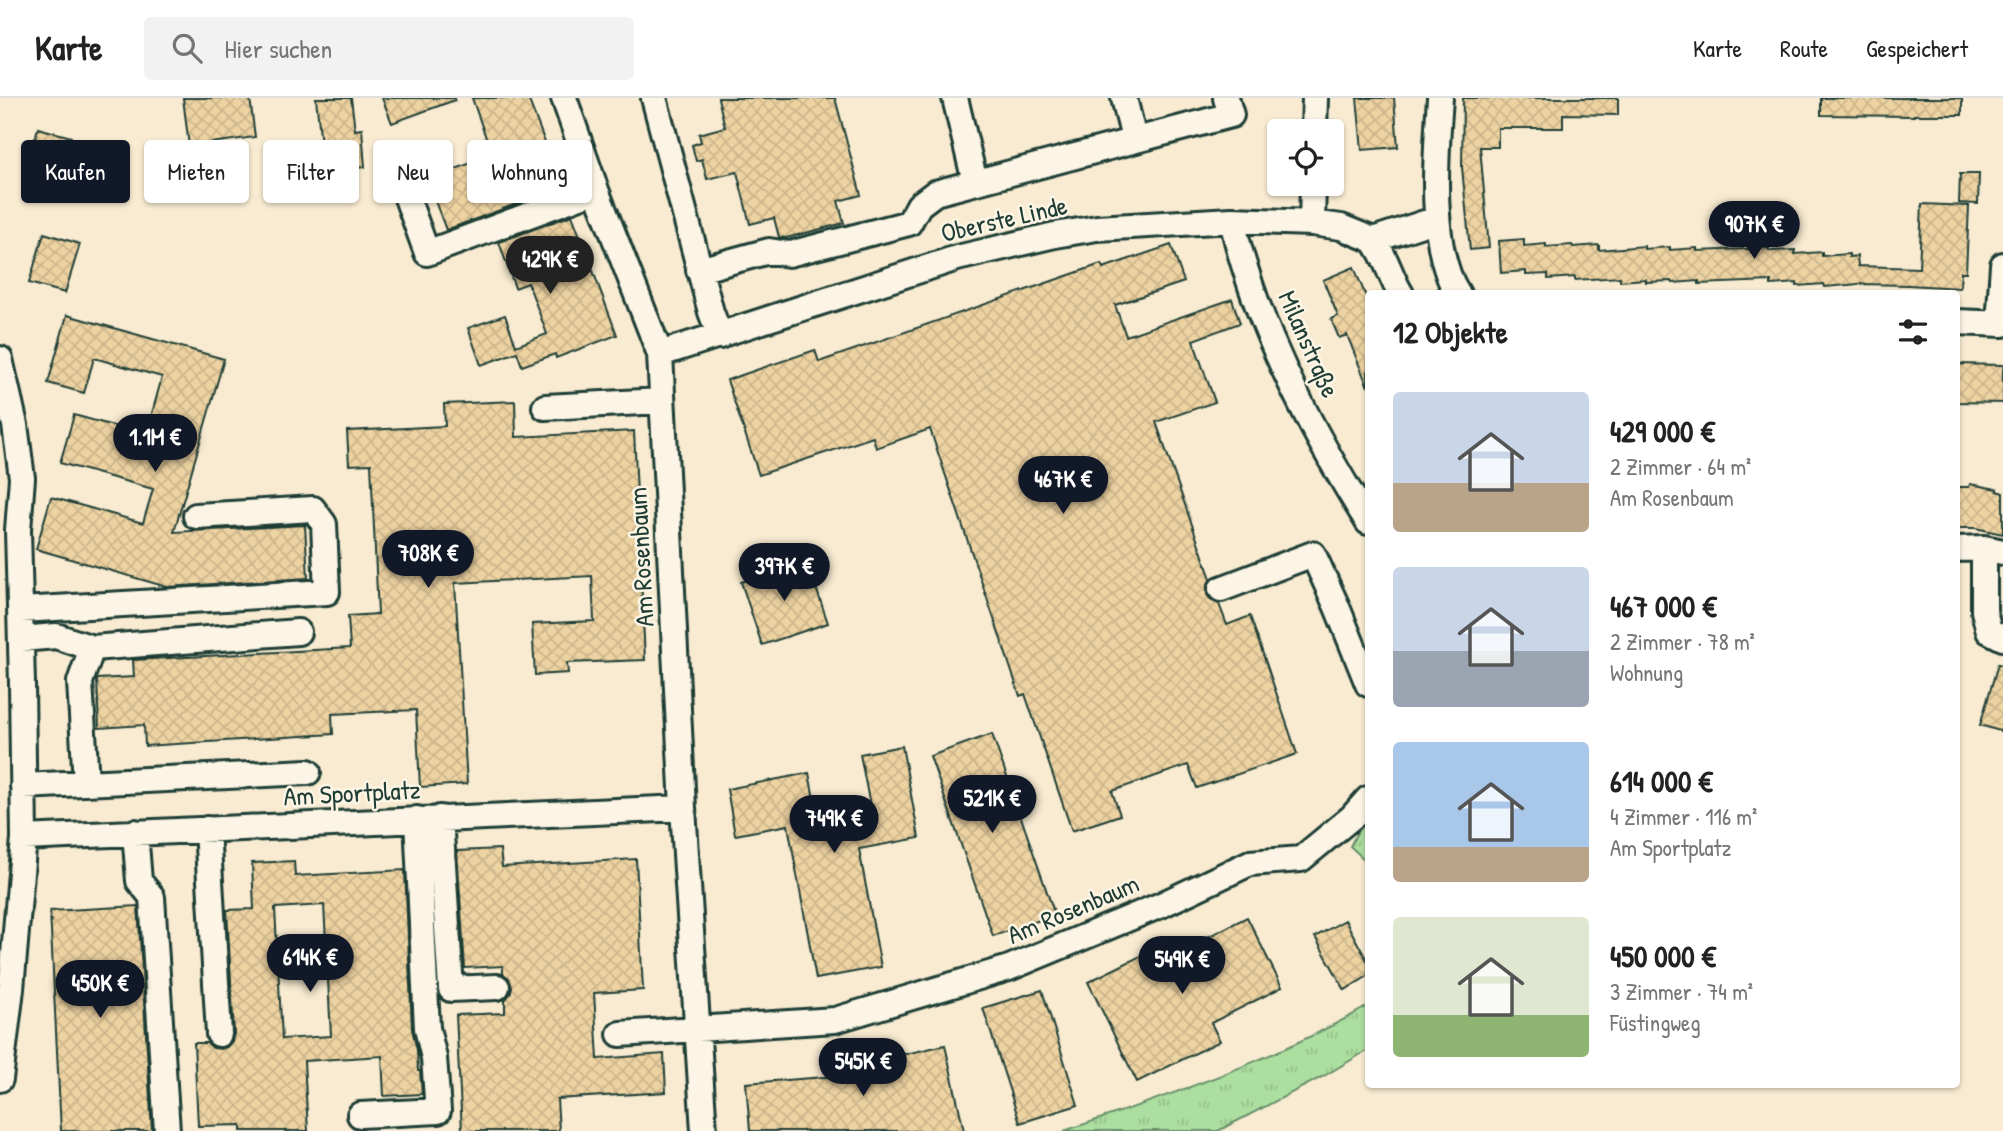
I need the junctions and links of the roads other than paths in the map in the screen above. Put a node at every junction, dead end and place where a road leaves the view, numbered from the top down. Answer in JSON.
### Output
{"nodes":[{"id":1,"x":564,"y":98,"type":"edge"},
{"id":2,"x":654,"y":98,"type":"edge"},
{"id":3,"x":955,"y":98,"type":"edge"},
{"id":4,"x":1124,"y":98,"type":"edge"},
{"id":5,"x":1226,"y":98,"type":"edge"},
{"id":6,"x":1315,"y":98,"type":"edge"},
{"id":7,"x":1440,"y":98,"type":"edge"},
{"id":8,"x":1314,"y":119,"type":"edge"},
{"id":9,"x":1134,"y":139,"type":"junction"},
{"id":10,"x":975,"y":182,"type":"junction"},
{"id":11,"x":596,"y":190,"type":"junction"},
{"id":12,"x":1313,"y":196,"type":"edge"},
{"id":13,"x":409,"y":203,"type":"edge"},
{"id":14,"x":1232,"y":219,"type":"junction"},
{"id":15,"x":1437,"y":219,"type":"junction"},
{"id":16,"x":1312,"y":223,"type":"junction"},
{"id":17,"x":1373,"y":240,"type":"junction"},
{"id":18,"x":2003,"y":265,"type":"edge"},
{"id":19,"x":699,"y":270,"type":"junction"},
{"id":20,"x":1398,"y":290,"type":"edge"},
{"id":21,"x":1455,"y":290,"type":"edge"},
{"id":22,"x":1960,"y":322,"type":"edge"},
{"id":23,"x":2001,"y":324,"type":"edge"},
{"id":24,"x":720,"y":336,"type":"junction"},
{"id":25,"x":660,"y":354,"type":"junction"},
{"id":26,"x":0,"y":359,"type":"edge"},
{"id":27,"x":662,"y":401,"type":"junction"},
{"id":28,"x":545,"y":407,"type":"dead end"},
{"id":29,"x":196,"y":516,"type":"dead end"},
{"id":30,"x":1365,"y":517,"type":"edge"},
{"id":31,"x":1960,"y":548,"type":"edge"},
{"id":32,"x":1994,"y":550,"type":"edge"},
{"id":33,"x":1221,"y":589,"type":"dead end"},
{"id":34,"x":21,"y":610,"type":"junction"},
{"id":35,"x":298,"y":632,"type":"dead end"},
{"id":36,"x":2003,"y":638,"type":"edge"},
{"id":37,"x":21,"y":639,"type":"junction"},
{"id":38,"x":92,"y":648,"type":"junction"},
{"id":39,"x":1365,"y":677,"type":"edge"},
{"id":40,"x":308,"y":772,"type":"dead end"},
{"id":41,"x":86,"y":783,"type":"junction"},
{"id":42,"x":23,"y":786,"type":"junction"},
{"id":43,"x":1365,"y":802,"type":"edge"},
{"id":44,"x":683,"y":808,"type":"junction"},
{"id":45,"x":429,"y":819,"type":"junction"},
{"id":46,"x":208,"y":829,"type":"junction"},
{"id":47,"x":135,"y":832,"type":"junction"},
{"id":48,"x":24,"y":838,"type":"junction"},
{"id":49,"x":497,"y":987,"type":"dead end"},
{"id":50,"x":699,"y":1030,"type":"junction"},
{"id":51,"x":219,"y":1034,"type":"dead end"},
{"id":52,"x":620,"y":1034,"type":"dead end"},
{"id":53,"x":0,"y":1079,"type":"edge"},
{"id":54,"x":360,"y":1115,"type":"dead end"},
{"id":55,"x":167,"y":1131,"type":"edge"},
{"id":56,"x":704,"y":1131,"type":"edge"}],
"edges":[{"from":1,"to":11,"type":"street","name":"Am Rosenbaum"},
{"from":2,"to":19,"type":"street"},
{"from":3,"to":10,"type":"street"},
{"from":4,"to":9,"type":"street"},
{"from":5,"to":9,"type":"street"},
{"from":6,"to":8,"type":"street"},
{"from":7,"to":15,"type":"street"},
{"from":9,"to":10,"type":"street"},
{"from":10,"to":19,"type":"street"},
{"from":11,"to":13,"type":"street"},
{"from":11,"to":25,"type":"street","name":"Am Rosenbaum"},
{"from":12,"to":16,"type":"street"},
{"from":14,"to":16,"type":"street","name":"Oberste Linde"},
{"from":14,"to":24,"type":"street","name":"Oberste Linde"},
{"from":14,"to":30,"type":"street","name":"Milanstraße"},
{"from":15,"to":17,"type":"street"},
{"from":15,"to":21,"type":"street"},
{"from":16,"to":17,"type":"street","name":"Oberste Linde"},
{"from":17,"to":20,"type":"street"},
{"from":18,"to":23,"type":"street"},
{"from":19,"to":24,"type":"street"},
{"from":22,"to":23,"type":"street"},
{"from":24,"to":25,"type":"street","name":"Oberste Linde"},
{"from":25,"to":27,"type":"street","name":"Am Rosenbaum"},
{"from":26,"to":34,"type":"street"},
{"from":27,"to":28,"type":"street"},
{"from":27,"to":44,"type":"street","name":"Am Rosenbaum"},
{"from":29,"to":34,"type":"street"},
{"from":31,"to":32,"type":"street"},
{"from":32,"to":36,"type":"street"},
{"from":33,"to":39,"type":"street"},
{"from":34,"to":37,"type":"street"},
{"from":35,"to":38,"type":"street"},
{"from":37,"to":38,"type":"street"},
{"from":37,"to":42,"type":"street"},
{"from":38,"to":41,"type":"street"},
{"from":40,"to":41,"type":"street"},
{"from":41,"to":42,"type":"street"},
{"from":42,"to":48,"type":"street"},
{"from":43,"to":50,"type":"street","name":"Am Rosenbaum"},
{"from":44,"to":45,"type":"street","name":"Am Sportplatz"},
{"from":44,"to":50,"type":"street","name":"Am Rosenbaum"},
{"from":45,"to":46,"type":"street","name":"Am Sportplatz"},
{"from":45,"to":49,"type":"street"},
{"from":45,"to":54,"type":"street"},
{"from":46,"to":47,"type":"street","name":"Am Sportplatz"},
{"from":46,"to":51,"type":"street"},
{"from":47,"to":48,"type":"street","name":"Am Sportplatz"},
{"from":47,"to":55,"type":"street"},
{"from":48,"to":53,"type":"street"},
{"from":50,"to":52,"type":"street"},
{"from":50,"to":56,"type":"street","name":"Am Rosenbaum"}]}
